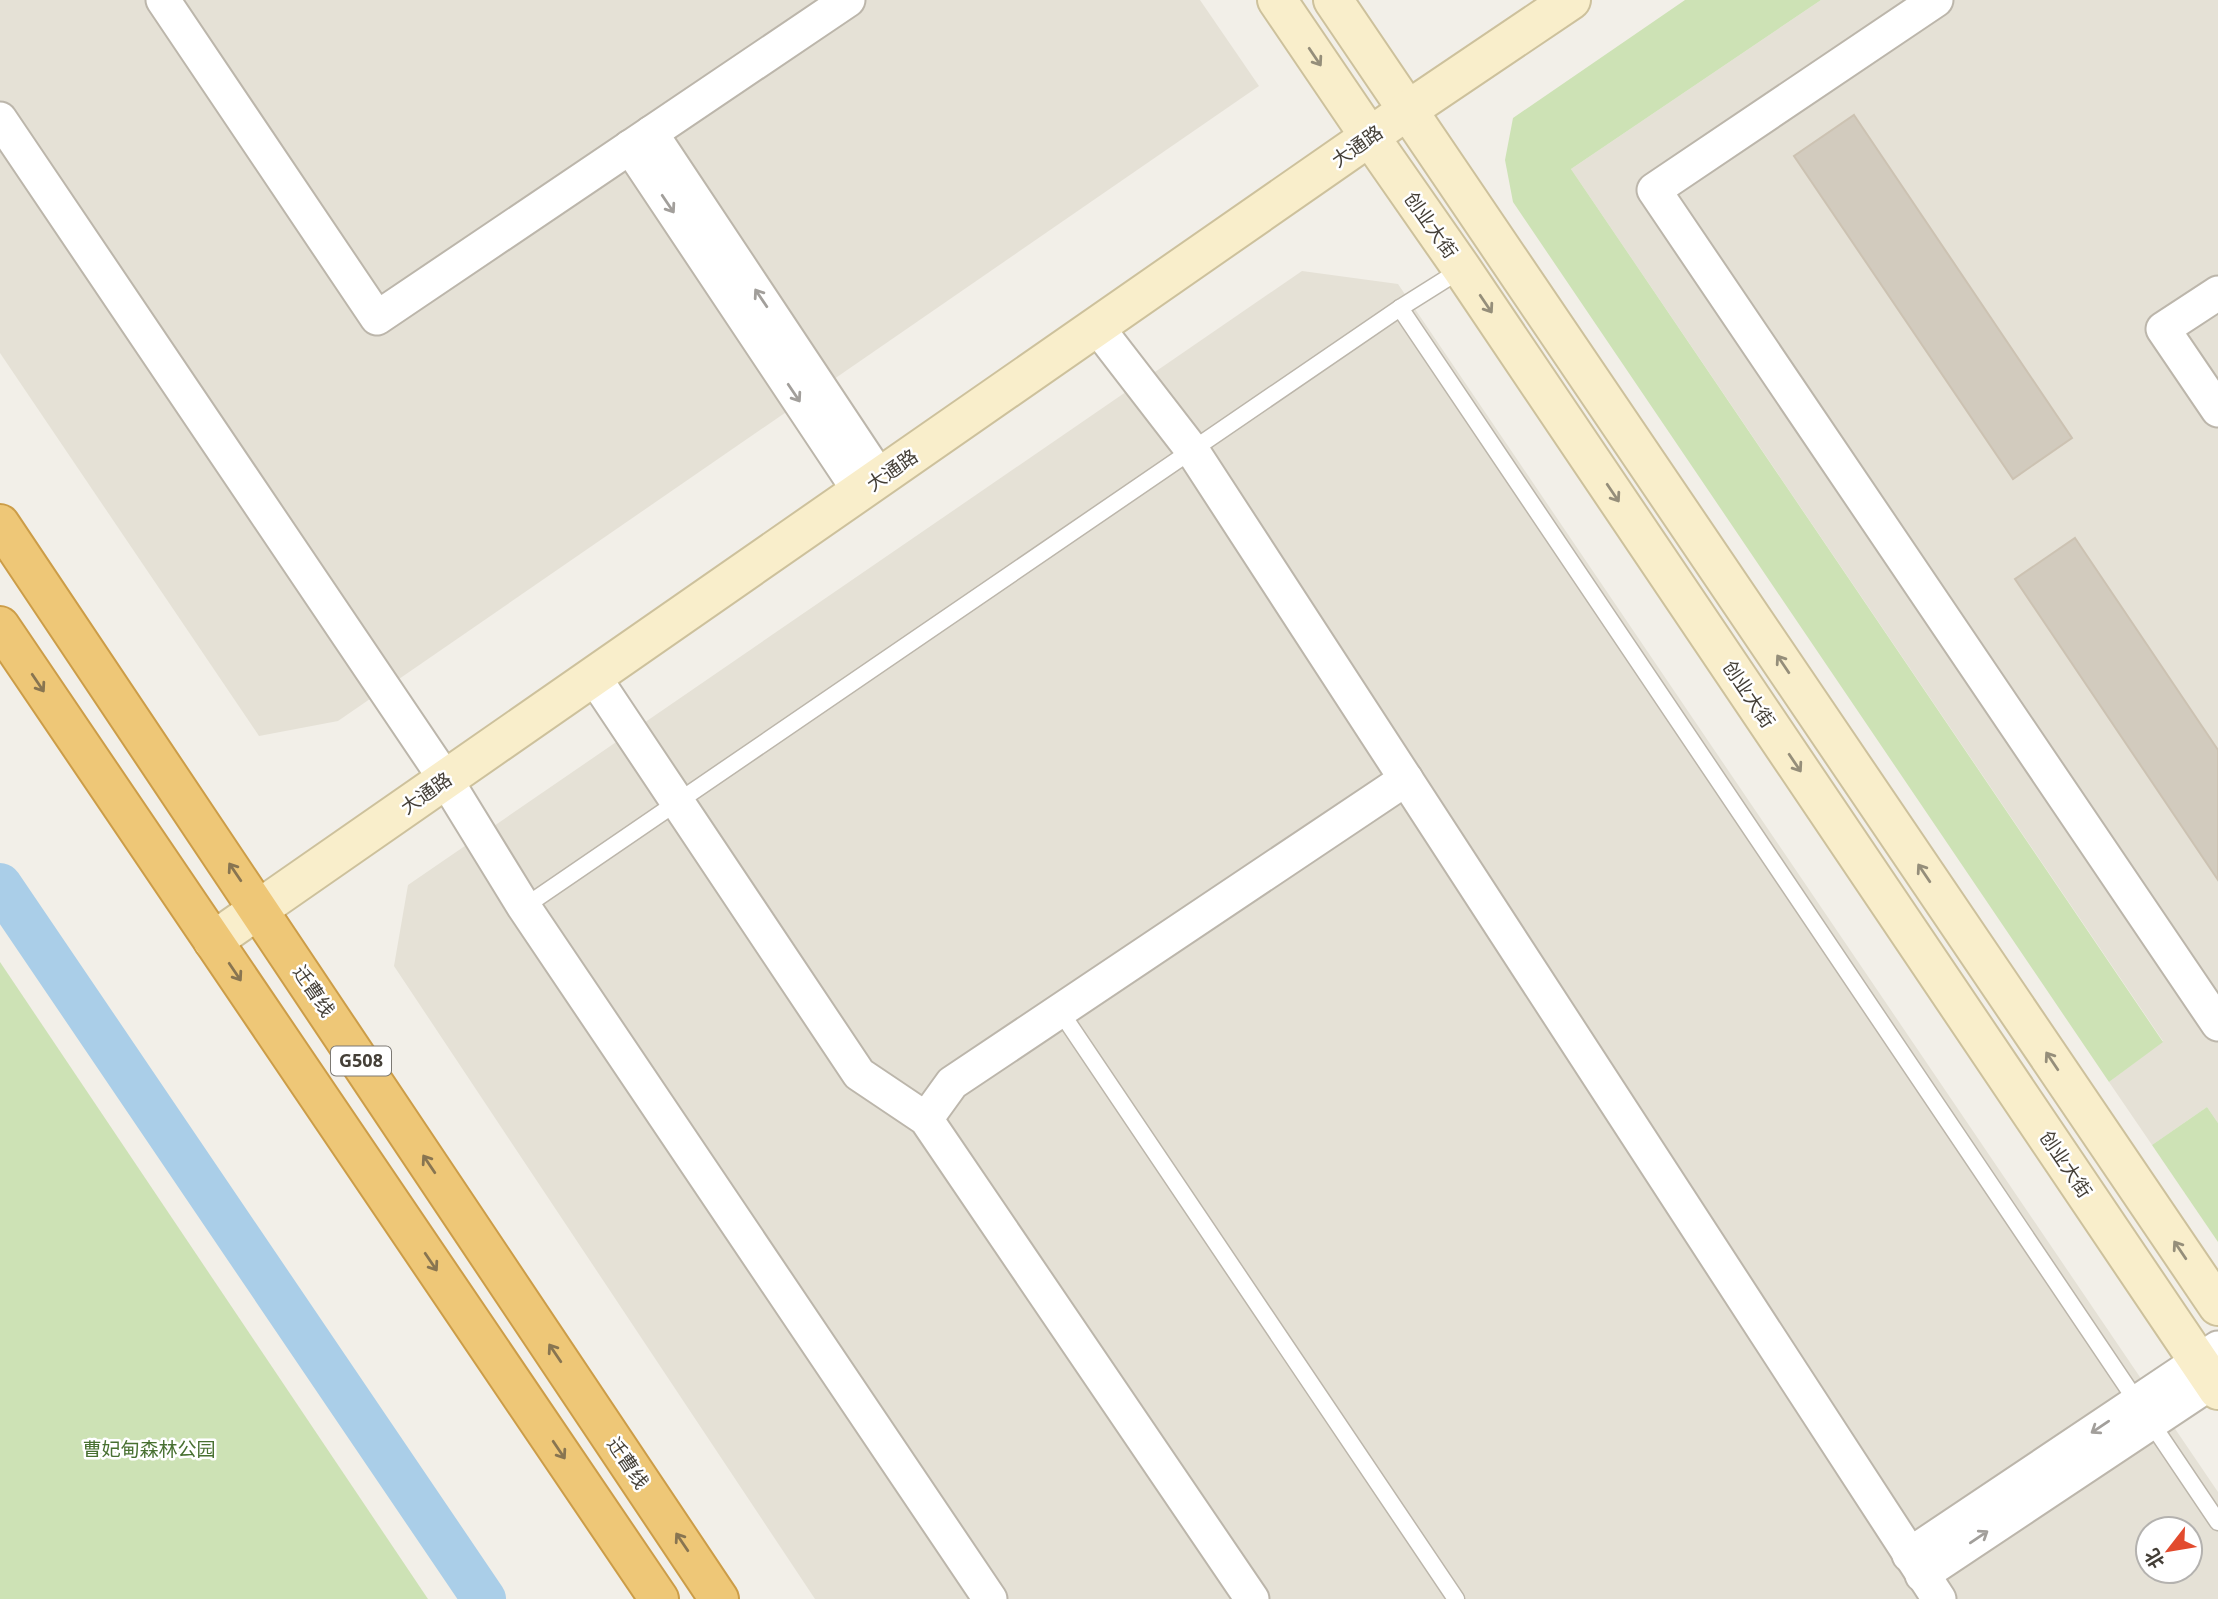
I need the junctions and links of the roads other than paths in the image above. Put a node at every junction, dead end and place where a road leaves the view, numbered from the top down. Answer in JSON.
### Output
{"nodes":[{"id":1,"x":163,"y":0,"type":"edge"},
{"id":2,"x":848,"y":0,"type":"edge"},
{"id":3,"x":1277,"y":0,"type":"edge"},
{"id":4,"x":1333,"y":0,"type":"edge"},
{"id":5,"x":1571,"y":0,"type":"edge"},
{"id":6,"x":1936,"y":0,"type":"edge"},
{"id":7,"x":1408,"y":110,"type":"junction"},
{"id":8,"x":0,"y":119,"type":"edge"},
{"id":9,"x":1370,"y":137,"type":"junction"},
{"id":10,"x":641,"y":140,"type":"junction"},
{"id":11,"x":1462,"y":269,"type":"junction"},
{"id":12,"x":2218,"y":293,"type":"edge"},
{"id":13,"x":1400,"y":307,"type":"junction"},
{"id":14,"x":1097,"y":327,"type":"junction"},
{"id":15,"x":2218,"y":410,"type":"edge"},
{"id":16,"x":1192,"y":450,"type":"junction"},
{"id":17,"x":870,"y":485,"type":"junction"},
{"id":18,"x":0,"y":524,"type":"edge"},
{"id":19,"x":0,"y":626,"type":"edge"},
{"id":20,"x":594,"y":677,"type":"junction"},
{"id":21,"x":1406,"y":779,"type":"junction"},
{"id":22,"x":446,"y":780,"type":"junction"},
{"id":23,"x":678,"y":802,"type":"junction"},
{"id":24,"x":524,"y":907,"type":"junction"},
{"id":25,"x":260,"y":909,"type":"junction"},
{"id":26,"x":213,"y":941,"type":"junction"},
{"id":27,"x":1060,"y":1011,"type":"junction"},
{"id":28,"x":2218,"y":1024,"type":"edge"},
{"id":29,"x":926,"y":1119,"type":"junction"},
{"id":30,"x":2218,"y":1306,"type":"edge"},
{"id":31,"x":2213,"y":1372,"type":"edge"},
{"id":32,"x":2144,"y":1413,"type":"junction"},
{"id":33,"x":2218,"y":1522,"type":"edge"},
{"id":34,"x":1923,"y":1576,"type":"edge"},
{"id":35,"x":659,"y":1599,"type":"edge"},
{"id":36,"x":719,"y":1599,"type":"edge"},
{"id":37,"x":990,"y":1599,"type":"edge"},
{"id":38,"x":1252,"y":1599,"type":"edge"},
{"id":39,"x":1456,"y":1599,"type":"edge"}],
"edges":[{"from":1,"to":10,"type":"street"},
{"from":2,"to":10,"type":"street"},
{"from":3,"to":9,"type":"street","name":"创业大街","one_way":true},
{"from":4,"to":7,"type":"street"},
{"from":5,"to":7,"type":"street","name":"大通路"},
{"from":6,"to":28,"type":"street"},
{"from":7,"to":9,"type":"street","name":"大通路"},
{"from":30,"to":7,"type":"street","one_way":true},
{"from":8,"to":22,"type":"street"},
{"from":9,"to":11,"type":"street","name":"创业大街"},
{"from":9,"to":14,"type":"street","name":"大通路"},
{"from":10,"to":17,"type":"street"},
{"from":11,"to":13,"type":"lane"},
{"from":11,"to":31,"type":"street","name":"创业大街","one_way":true},
{"from":12,"to":15,"type":"street"},
{"from":13,"to":16,"type":"lane"},
{"from":13,"to":32,"type":"lane"},
{"from":14,"to":16,"type":"street"},
{"from":14,"to":17,"type":"street","name":"大通路"},
{"from":16,"to":21,"type":"street"},
{"from":16,"to":23,"type":"lane"},
{"from":17,"to":20,"type":"street","name":"大通路"},
{"from":25,"to":18,"type":"highway","name":"迁曹线","number":"G508","one_way":true},
{"from":19,"to":26,"type":"highway","number":"G508","one_way":true},
{"from":20,"to":22,"type":"street","name":"大通路"},
{"from":20,"to":23,"type":"street"},
{"from":21,"to":27,"type":"street"},
{"from":21,"to":34,"type":"street"},
{"from":22,"to":24,"type":"street"},
{"from":22,"to":25,"type":"street","name":"大通路"},
{"from":23,"to":24,"type":"lane"},
{"from":23,"to":29,"type":"street"},
{"from":24,"to":37,"type":"street"},
{"from":25,"to":26,"type":"street","name":"大通路"},
{"from":36,"to":25,"type":"highway","name":"迁曹线","number":"G508","one_way":true},
{"from":26,"to":35,"type":"highway","number":"G508","one_way":true},
{"from":27,"to":29,"type":"street"},
{"from":27,"to":39,"type":"lane"},
{"from":29,"to":38,"type":"street"},
{"from":31,"to":32,"type":"street"},
{"from":32,"to":33,"type":"lane"},
{"from":32,"to":34,"type":"street"}]}
